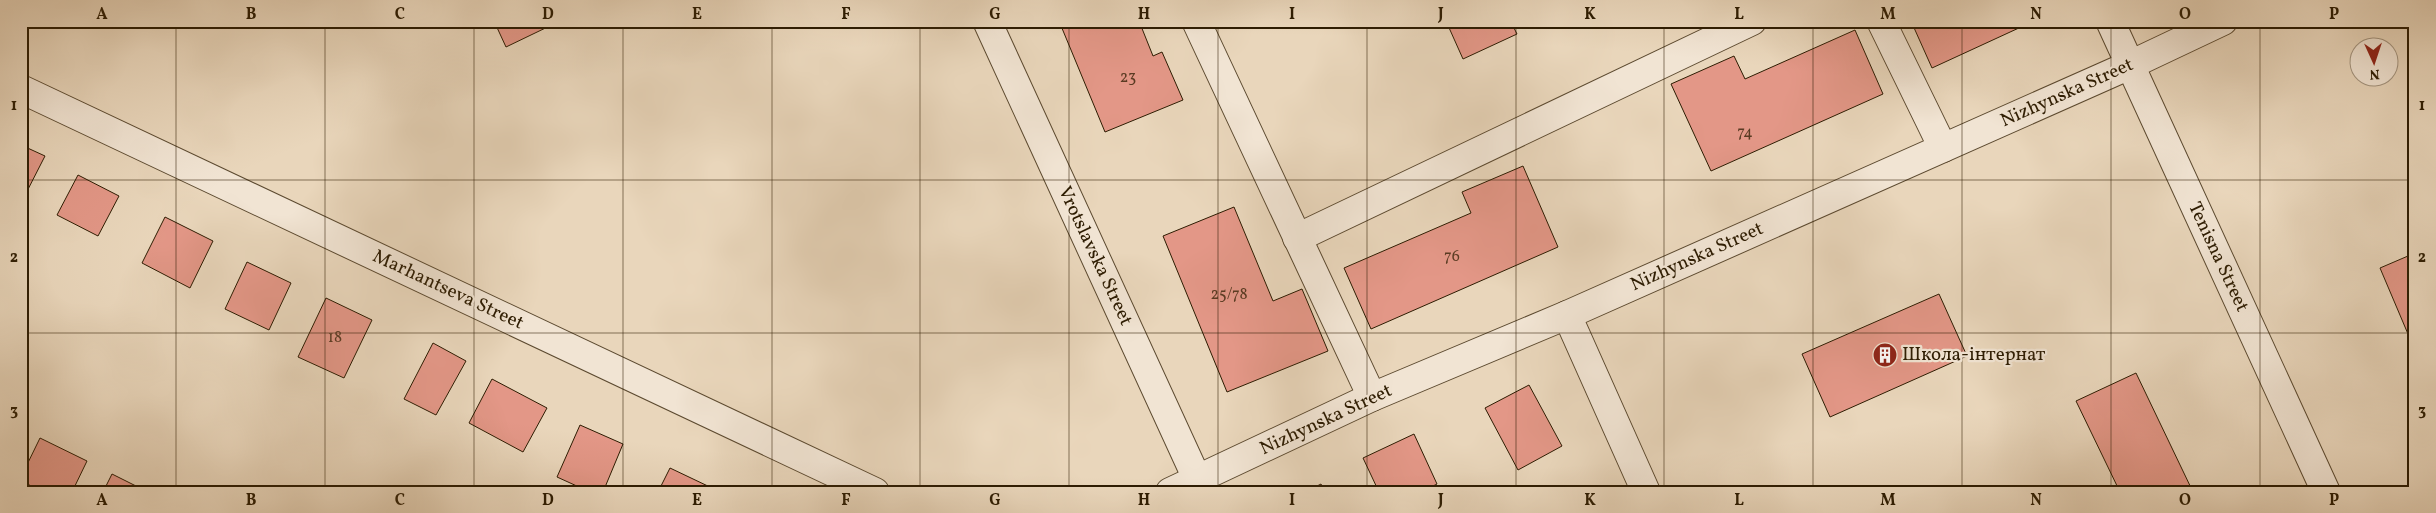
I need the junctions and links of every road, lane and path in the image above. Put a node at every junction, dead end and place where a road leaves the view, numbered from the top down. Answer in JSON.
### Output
{"nodes":[{"id":1,"x":988,"y":21,"type":"edge"},
{"id":2,"x":1196,"y":21,"type":"edge"},
{"id":3,"x":1752,"y":21,"type":"edge"},
{"id":4,"x":1881,"y":21,"type":"edge"},
{"id":5,"x":2110,"y":21,"type":"edge"},
{"id":6,"x":2224,"y":21,"type":"edge"},
{"id":7,"x":2130,"y":65,"type":"junction"},
{"id":8,"x":21,"y":89,"type":"edge"},
{"id":9,"x":1943,"y":148,"type":"junction"},
{"id":10,"x":1297,"y":238,"type":"junction"},
{"id":11,"x":1566,"y":315,"type":"junction"},
{"id":12,"x":1372,"y":397,"type":"junction"},
{"id":13,"x":1201,"y":486,"type":"edge"},
{"id":14,"x":875,"y":492,"type":"edge"},
{"id":15,"x":1170,"y":492,"type":"edge"},
{"id":16,"x":1646,"y":492,"type":"edge"},
{"id":17,"x":2326,"y":492,"type":"edge"}],
"edges":[{"from":1,"to":13,"type":"street","name":"Vrotslavska Street"},
{"from":2,"to":10,"type":"street"},
{"from":3,"to":10,"type":"street"},
{"from":4,"to":9,"type":"street"},
{"from":5,"to":7,"type":"street","name":"Tenisna Street"},
{"from":6,"to":7,"type":"street","name":"Nizhynska Street"},
{"from":7,"to":9,"type":"street","name":"Nizhynska Street"},
{"from":7,"to":17,"type":"street","name":"Tenisna Street"},
{"from":8,"to":14,"type":"street","name":"Marhantseva Street"},
{"from":9,"to":11,"type":"street","name":"Nizhynska Street"},
{"from":10,"to":12,"type":"street"},
{"from":11,"to":12,"type":"street","name":"Nizhynska Street"},
{"from":11,"to":16,"type":"street"},
{"from":12,"to":13,"type":"street","name":"Nizhynska Street"},
{"from":13,"to":15,"type":"street","name":"Nizhynska Street"}]}
